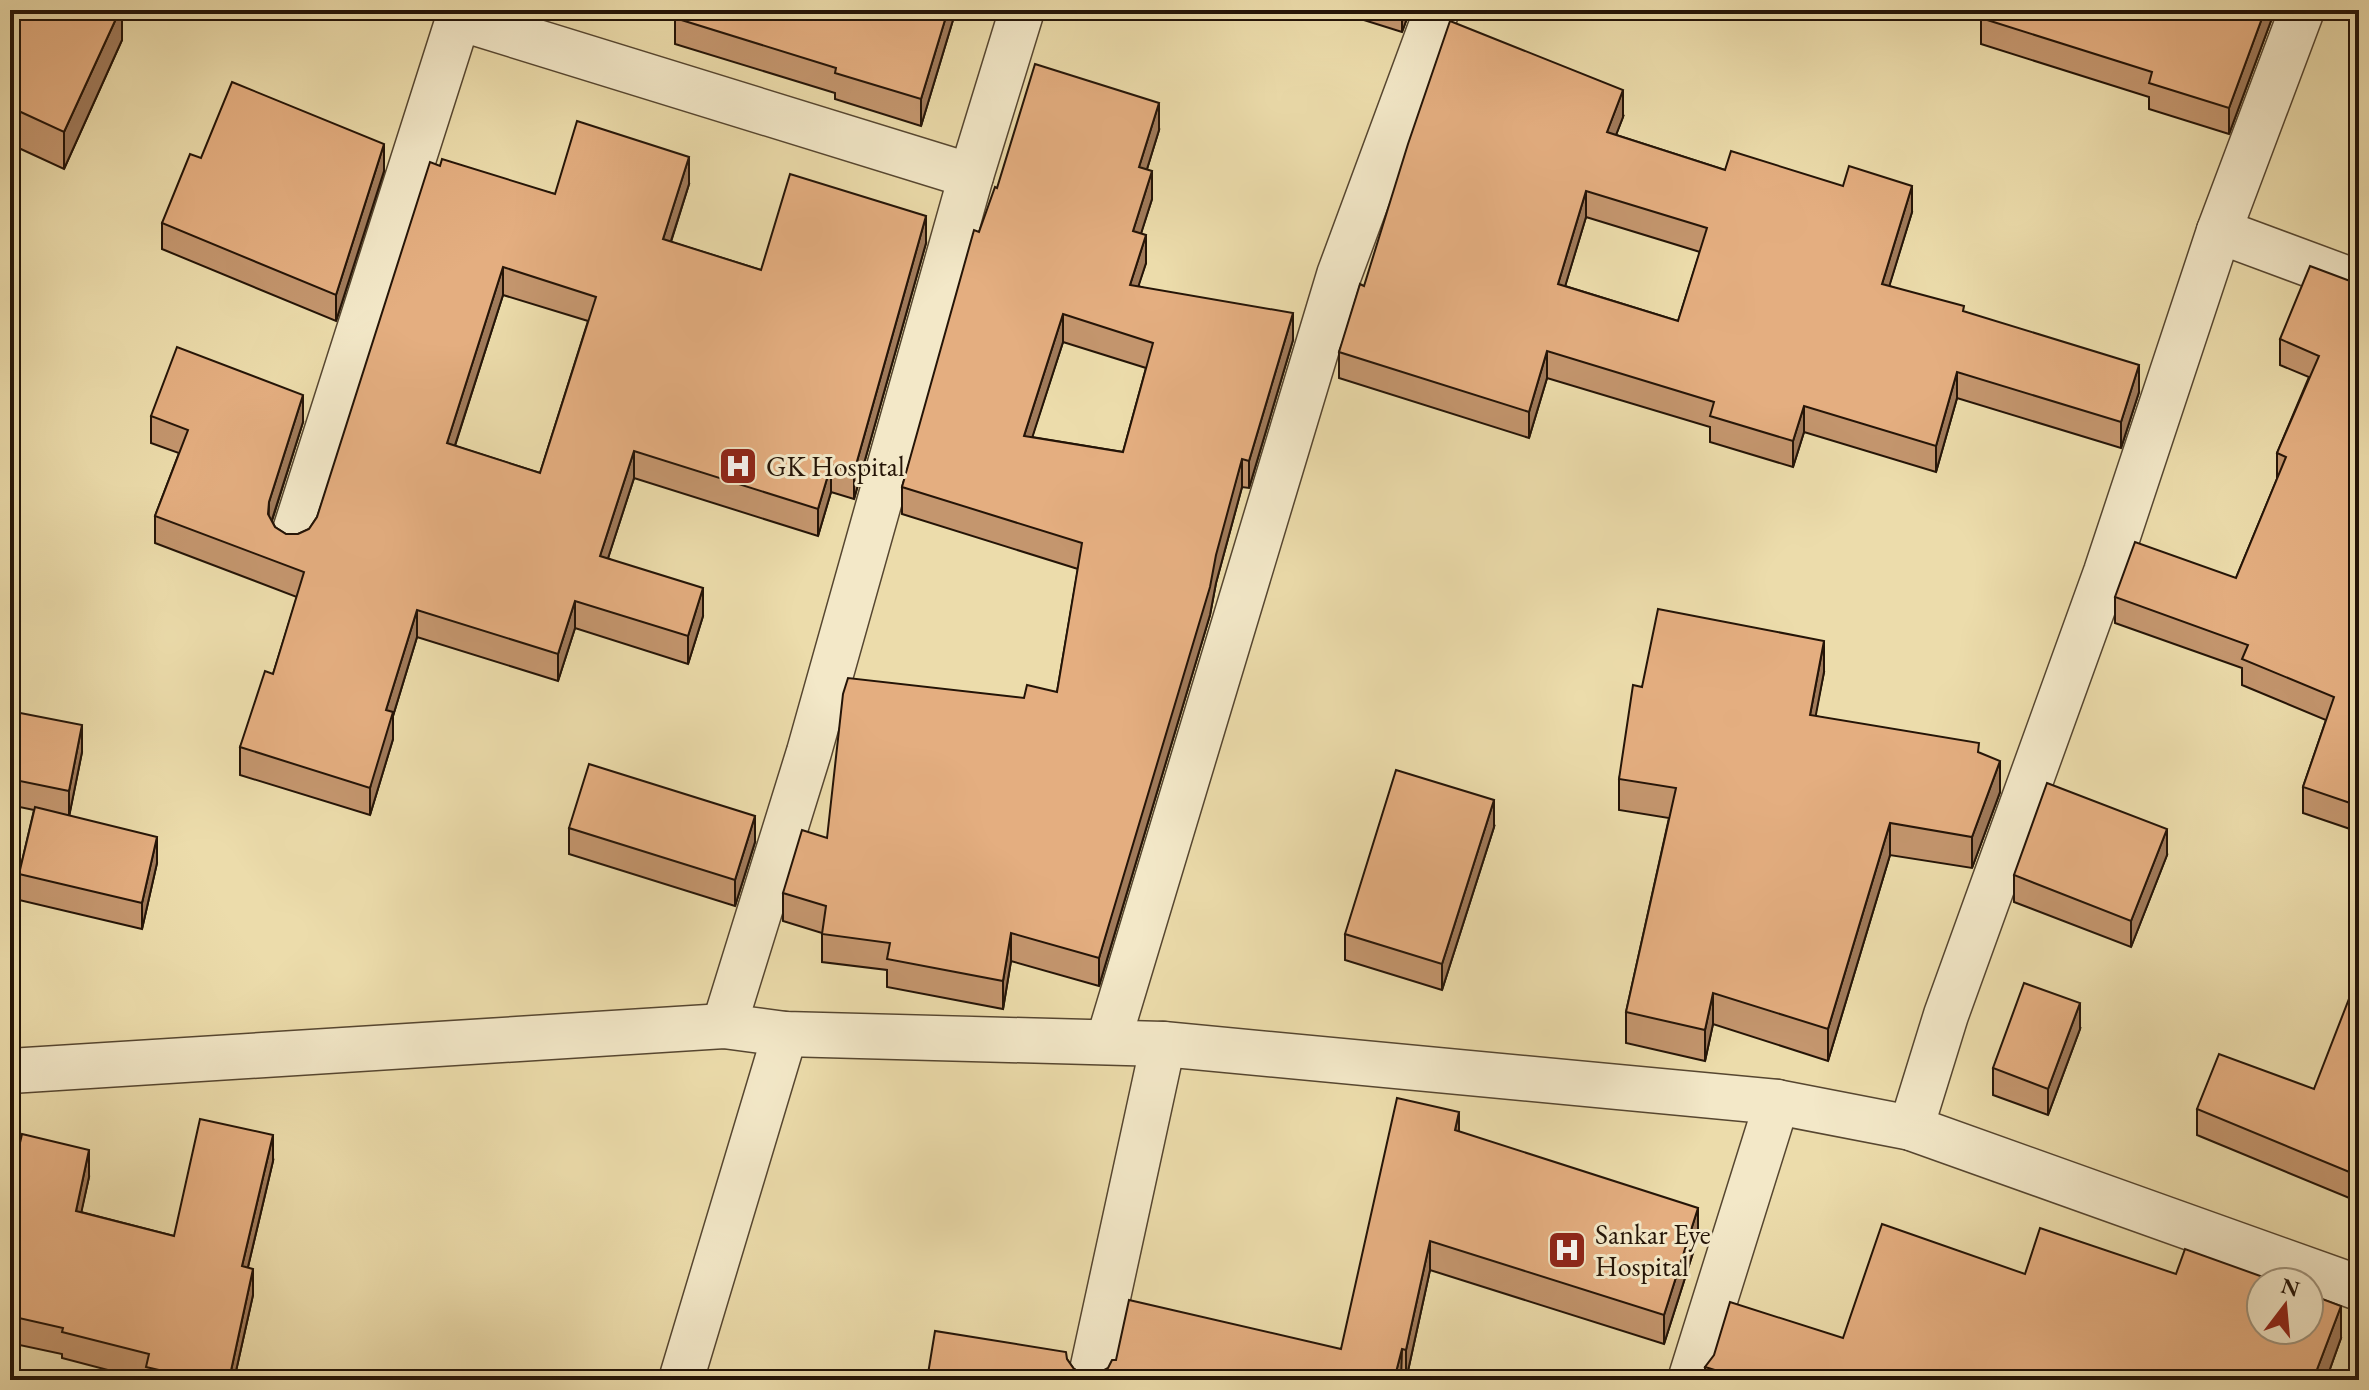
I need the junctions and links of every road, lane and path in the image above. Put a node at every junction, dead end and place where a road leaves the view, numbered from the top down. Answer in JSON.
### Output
{"nodes":[{"id":1,"x":1022,"y":10,"type":"edge"},
{"id":2,"x":1437,"y":10,"type":"edge"},
{"id":3,"x":2302,"y":10,"type":"edge"},
{"id":4,"x":460,"y":14,"type":"edge"},
{"id":5,"x":971,"y":176,"type":"junction"},
{"id":6,"x":2219,"y":231,"type":"junction"},
{"id":7,"x":2359,"y":283,"type":"edge"},
{"id":8,"x":293,"y":537,"type":"edge"},
{"id":9,"x":724,"y":1026,"type":"junction"},
{"id":10,"x":785,"y":1034,"type":"junction"},
{"id":11,"x":1108,"y":1042,"type":"junction"},
{"id":12,"x":1163,"y":1044,"type":"junction"},
{"id":13,"x":10,"y":1071,"type":"edge"},
{"id":14,"x":1777,"y":1102,"type":"junction"},
{"id":15,"x":1911,"y":1128,"type":"junction"},
{"id":16,"x":2359,"y":1288,"type":"edge"},
{"id":17,"x":681,"y":1380,"type":"edge"},
{"id":18,"x":1090,"y":1380,"type":"edge"},
{"id":19,"x":1690,"y":1380,"type":"edge"}],
"edges":[{"from":1,"to":5,"type":"street"},
{"from":2,"to":11,"type":"street"},
{"from":3,"to":6,"type":"street"},
{"from":4,"to":5,"type":"street"},
{"from":4,"to":8,"type":"street"},
{"from":5,"to":9,"type":"street"},
{"from":6,"to":7,"type":"street"},
{"from":6,"to":15,"type":"street"},
{"from":9,"to":10,"type":"street"},
{"from":9,"to":13,"type":"street"},
{"from":10,"to":11,"type":"street"},
{"from":10,"to":17,"type":"street"},
{"from":11,"to":12,"type":"street"},
{"from":12,"to":14,"type":"street"},
{"from":12,"to":18,"type":"street"},
{"from":14,"to":15,"type":"street"},
{"from":14,"to":19,"type":"street"},
{"from":15,"to":16,"type":"street"}]}
